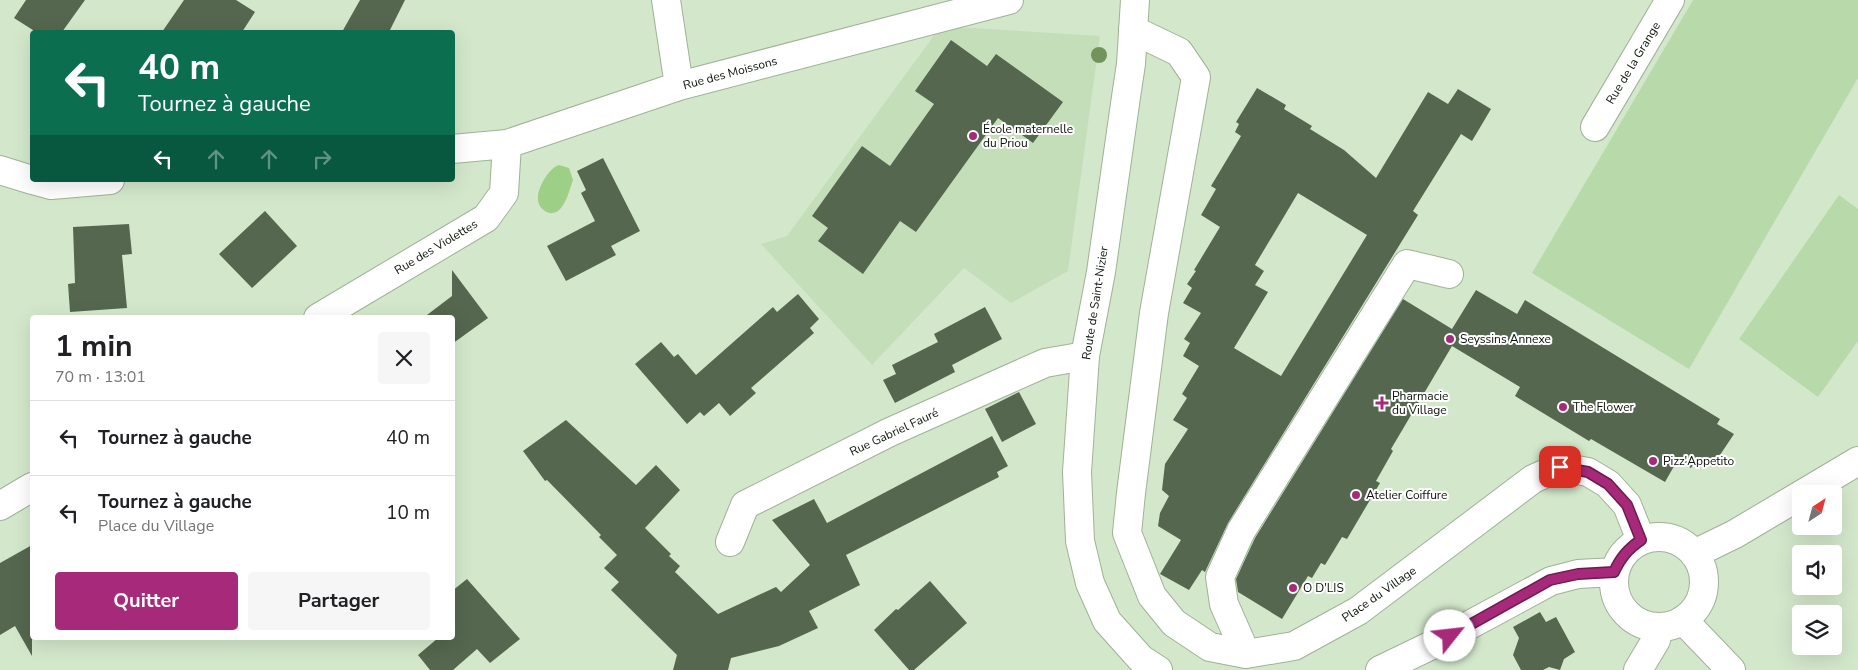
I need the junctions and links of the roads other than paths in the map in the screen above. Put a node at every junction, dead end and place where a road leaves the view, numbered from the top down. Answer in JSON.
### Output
{"nodes":[{"id":1,"x":666,"y":0,"type":"edge"},
{"id":2,"x":1009,"y":0,"type":"edge"},
{"id":3,"x":1135,"y":0,"type":"edge"},
{"id":4,"x":1670,"y":0,"type":"edge"},
{"id":5,"x":1133,"y":30,"type":"junction"},
{"id":6,"x":679,"y":86,"type":"junction"},
{"id":7,"x":1595,"y":127,"type":"dead end"},
{"id":8,"x":507,"y":144,"type":"junction"},
{"id":9,"x":455,"y":149,"type":"edge"},
{"id":10,"x":0,"y":170,"type":"edge"},
{"id":11,"x":30,"y":179,"type":"edge"},
{"id":12,"x":40,"y":182,"type":"edge"},
{"id":13,"x":86,"y":182,"type":"edge"},
{"id":14,"x":1449,"y":274,"type":"dead end"},
{"id":15,"x":323,"y":315,"type":"edge"},
{"id":16,"x":1085,"y":356,"type":"junction"},
{"id":17,"x":1858,"y":462,"type":"edge"},
{"id":18,"x":30,"y":487,"type":"edge"},
{"id":19,"x":0,"y":506,"type":"edge"},
{"id":20,"x":1641,"y":540,"type":"junction"},
{"id":21,"x":730,"y":542,"type":"dead end"},
{"id":22,"x":1694,"y":554,"type":"junction"},
{"id":23,"x":1614,"y":572,"type":"junction"},
{"id":24,"x":1671,"y":624,"type":"junction"},
{"id":25,"x":1246,"y":654,"type":"junction"},
{"id":26,"x":1158,"y":670,"type":"edge"},
{"id":27,"x":1380,"y":670,"type":"edge"},
{"id":28,"x":1638,"y":670,"type":"edge"},
{"id":29,"x":1731,"y":670,"type":"edge"}],
"edges":[{"from":1,"to":6,"type":"street"},
{"from":2,"to":6,"type":"street","name":"Rue des Moissons"},
{"from":3,"to":5,"type":"street","name":"Route de Saint-Nizier"},
{"from":4,"to":7,"type":"street","name":"Rue de la Grange"},
{"from":5,"to":16,"type":"street","name":"Route de Saint-Nizier"},
{"from":5,"to":25,"type":"street"},
{"from":6,"to":8,"type":"street","name":"Rue des Moissons"},
{"from":8,"to":9,"type":"street","name":"Rue des Moissons"},
{"from":8,"to":15,"type":"street","name":"Rue des Violettes"},
{"from":10,"to":11,"type":"street"},
{"from":12,"to":13,"type":"street"},
{"from":14,"to":25,"type":"street"},
{"from":16,"to":21,"type":"street","name":"Rue Gabriel Fauré"},
{"from":16,"to":26,"type":"street","name":"Route de Saint-Nizier"},
{"from":17,"to":22,"type":"street"},
{"from":18,"to":19,"type":"street"},
{"from":20,"to":22,"type":"street"},
{"from":20,"to":23,"type":"street"},
{"from":20,"to":25,"type":"street","name":"Place du Village"},
{"from":22,"to":24,"type":"street"},
{"from":23,"to":24,"type":"street"},
{"from":23,"to":27,"type":"street"},
{"from":24,"to":28,"type":"street"},
{"from":24,"to":29,"type":"street"}]}
